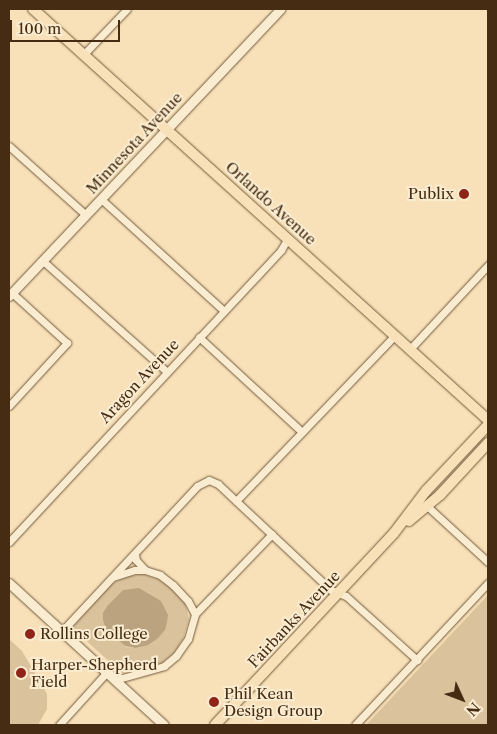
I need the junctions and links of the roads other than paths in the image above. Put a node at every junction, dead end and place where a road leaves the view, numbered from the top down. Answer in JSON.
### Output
{"nodes":[{"id":1,"x":33,"y":9,"type":"edge"},
{"id":2,"x":127,"y":9,"type":"edge"},
{"id":3,"x":280,"y":9,"type":"edge"},
{"id":4,"x":84,"y":54,"type":"junction"},
{"id":5,"x":166,"y":129,"type":"junction"},
{"id":6,"x":9,"y":146,"type":"edge"},
{"id":7,"x":101,"y":199,"type":"junction"},
{"id":8,"x":86,"y":215,"type":"junction"},
{"id":9,"x":288,"y":238,"type":"junction"},
{"id":10,"x":43,"y":260,"type":"junction"},
{"id":11,"x":488,"y":265,"type":"edge"},
{"id":12,"x":10,"y":295,"type":"edge"},
{"id":13,"x":224,"y":311,"type":"junction"},
{"id":14,"x":394,"y":335,"type":"junction"},
{"id":15,"x":199,"y":337,"type":"junction"},
{"id":16,"x":410,"y":349,"type":"junction"},
{"id":17,"x":167,"y":372,"type":"junction"},
{"id":18,"x":9,"y":406,"type":"edge"},
{"id":19,"x":488,"y":420,"type":"edge"},
{"id":20,"x":488,"y":425,"type":"edge"},
{"id":21,"x":302,"y":432,"type":"junction"},
{"id":22,"x":488,"y":443,"type":"edge"},
{"id":23,"x":236,"y":501,"type":"junction"},
{"id":24,"x":427,"y":506,"type":"junction"},
{"id":25,"x":394,"y":533,"type":"junction"},
{"id":26,"x":272,"y":534,"type":"junction"},
{"id":27,"x":9,"y":542,"type":"edge"},
{"id":28,"x":135,"y":554,"type":"junction"},
{"id":29,"x":488,"y":562,"type":"edge"},
{"id":30,"x":145,"y":570,"type":"junction"},
{"id":31,"x":113,"y":578,"type":"junction"},
{"id":32,"x":9,"y":583,"type":"edge"},
{"id":33,"x":488,"y":583,"type":"edge"},
{"id":34,"x":339,"y":593,"type":"junction"},
{"id":35,"x":195,"y":614,"type":"junction"},
{"id":36,"x":62,"y":631,"type":"junction"},
{"id":37,"x":417,"y":660,"type":"junction"},
{"id":38,"x":108,"y":672,"type":"junction"},
{"id":39,"x":115,"y":680,"type":"junction"},
{"id":40,"x":60,"y":725,"type":"edge"},
{"id":41,"x":164,"y":725,"type":"edge"},
{"id":42,"x":215,"y":725,"type":"edge"},
{"id":43,"x":355,"y":725,"type":"edge"}],
"edges":[{"from":1,"to":4,"type":"main road","name":"Orlando Avenue"},
{"from":2,"to":4,"type":"street"},
{"from":3,"to":5,"type":"street","name":"Minnesota Avenue"},
{"from":4,"to":5,"type":"main road","name":"Orlando Avenue"},
{"from":5,"to":7,"type":"street","name":"Minnesota Avenue"},
{"from":5,"to":9,"type":"main road","name":"Orlando Avenue"},
{"from":6,"to":8,"type":"street"},
{"from":7,"to":8,"type":"street","name":"Minnesota Avenue"},
{"from":7,"to":13,"type":"street"},
{"from":8,"to":10,"type":"street","name":"Minnesota Avenue"},
{"from":9,"to":13,"type":"street","name":"Aragon Avenue"},
{"from":9,"to":14,"type":"main road","name":"Orlando Avenue"},
{"from":10,"to":12,"type":"street","name":"Minnesota Avenue"},
{"from":10,"to":17,"type":"street"},
{"from":11,"to":16,"type":"street"},
{"from":12,"to":18,"type":"street"},
{"from":13,"to":15,"type":"street","name":"Aragon Avenue"},
{"from":14,"to":16,"type":"main road","name":"Orlando Avenue"},
{"from":14,"to":21,"type":"street"},
{"from":15,"to":17,"type":"street","name":"Aragon Avenue"},
{"from":15,"to":21,"type":"street"},
{"from":16,"to":19,"type":"main road","name":"Orlando Avenue"},
{"from":17,"to":27,"type":"street","name":"Aragon Avenue"},
{"from":20,"to":25,"type":"main road","name":"Fairbanks Avenue"},
{"from":21,"to":23,"type":"street"},
{"from":22,"to":24,"type":"main road","name":"Fairbanks Avenue"},
{"from":23,"to":26,"type":"street"},
{"from":23,"to":28,"type":"street"},
{"from":24,"to":25,"type":"main road","name":"Fairbanks Avenue"},
{"from":24,"to":29,"type":"street"},
{"from":25,"to":34,"type":"main road","name":"Fairbanks Avenue"},
{"from":26,"to":34,"type":"street"},
{"from":26,"to":35,"type":"street"},
{"from":28,"to":30,"type":"street"},
{"from":28,"to":31,"type":"street"},
{"from":30,"to":31,"type":"street"},
{"from":30,"to":35,"type":"street"},
{"from":31,"to":36,"type":"street"},
{"from":32,"to":36,"type":"street"},
{"from":33,"to":37,"type":"street"},
{"from":34,"to":37,"type":"street"},
{"from":34,"to":42,"type":"main road","name":"Fairbanks Avenue"},
{"from":35,"to":39,"type":"street"},
{"from":36,"to":38,"type":"street"},
{"from":37,"to":43,"type":"street"},
{"from":38,"to":39,"type":"street"},
{"from":38,"to":40,"type":"street"},
{"from":39,"to":41,"type":"street"}]}
